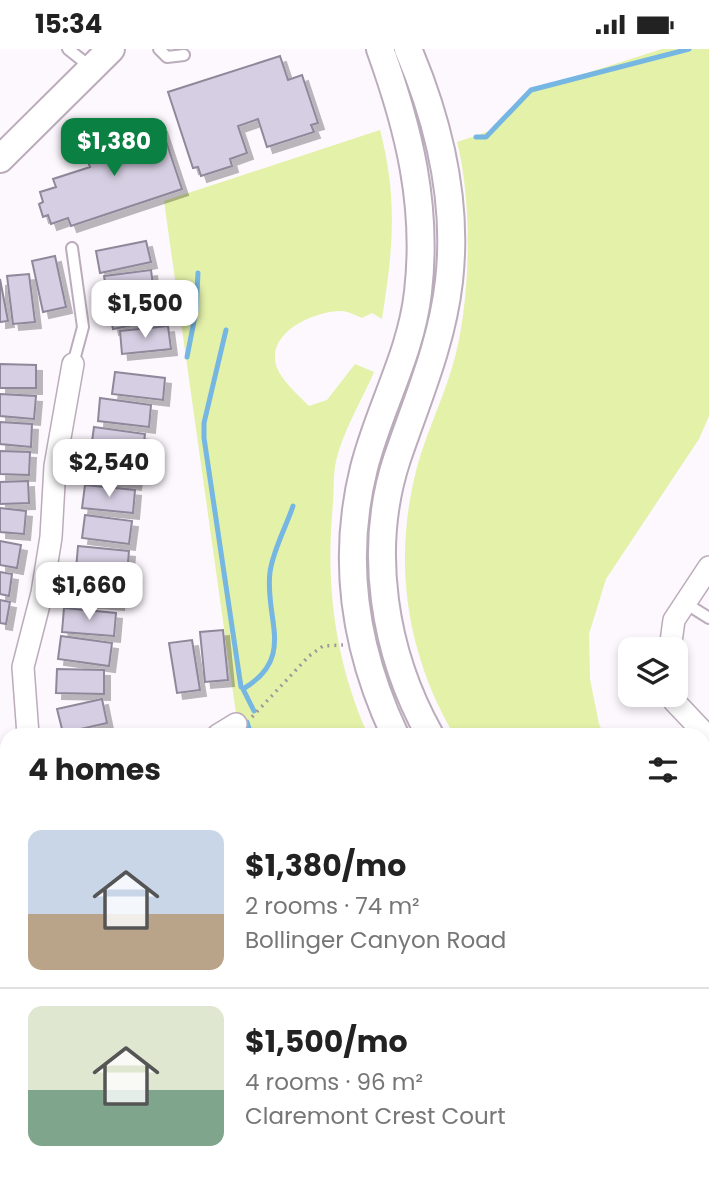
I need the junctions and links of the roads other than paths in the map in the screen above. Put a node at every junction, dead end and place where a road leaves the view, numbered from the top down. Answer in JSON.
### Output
{"nodes":[{"id":1,"x":68,"y":49,"type":"edge"},
{"id":2,"x":111,"y":49,"type":"edge"},
{"id":3,"x":159,"y":49,"type":"edge"},
{"id":4,"x":380,"y":49,"type":"edge"},
{"id":5,"x":408,"y":49,"type":"edge"},
{"id":6,"x":184,"y":55,"type":"dead end"},
{"id":7,"x":92,"y":68,"type":"junction"},
{"id":8,"x":426,"y":94,"type":"junction"},
{"id":9,"x":399,"y":103,"type":"junction"},
{"id":10,"x":0,"y":159,"type":"edge"},
{"id":11,"x":72,"y":248,"type":"dead end"},
{"id":12,"x":74,"y":364,"type":"joint"},
{"id":13,"x":709,"y":567,"type":"edge"},
{"id":14,"x":685,"y":603,"type":"junction"},
{"id":15,"x":709,"y":618,"type":"edge"},
{"id":16,"x":672,"y":637,"type":"edge"},
{"id":17,"x":679,"y":707,"type":"edge"},
{"id":18,"x":27,"y":728,"type":"edge"},
{"id":19,"x":393,"y":728,"type":"edge"},
{"id":20,"x":426,"y":728,"type":"edge"},
{"id":21,"x":699,"y":728,"type":"edge"}],
"edges":[{"from":1,"to":7,"type":"lane"},
{"from":2,"to":7,"type":"street"},
{"from":3,"to":6,"type":"lane"},
{"from":4,"to":9,"type":"street"},
{"from":5,"to":8,"type":"street"},
{"from":7,"to":10,"type":"street"},
{"from":8,"to":9,"type":"street"},
{"from":8,"to":20,"type":"street"},
{"from":9,"to":19,"type":"street"},
{"from":11,"to":12,"type":"lane"},
{"from":12,"to":18,"type":"street"},
{"from":13,"to":14,"type":"street"},
{"from":14,"to":15,"type":"lane"},
{"from":14,"to":16,"type":"street"},
{"from":17,"to":21,"type":"street"}]}
